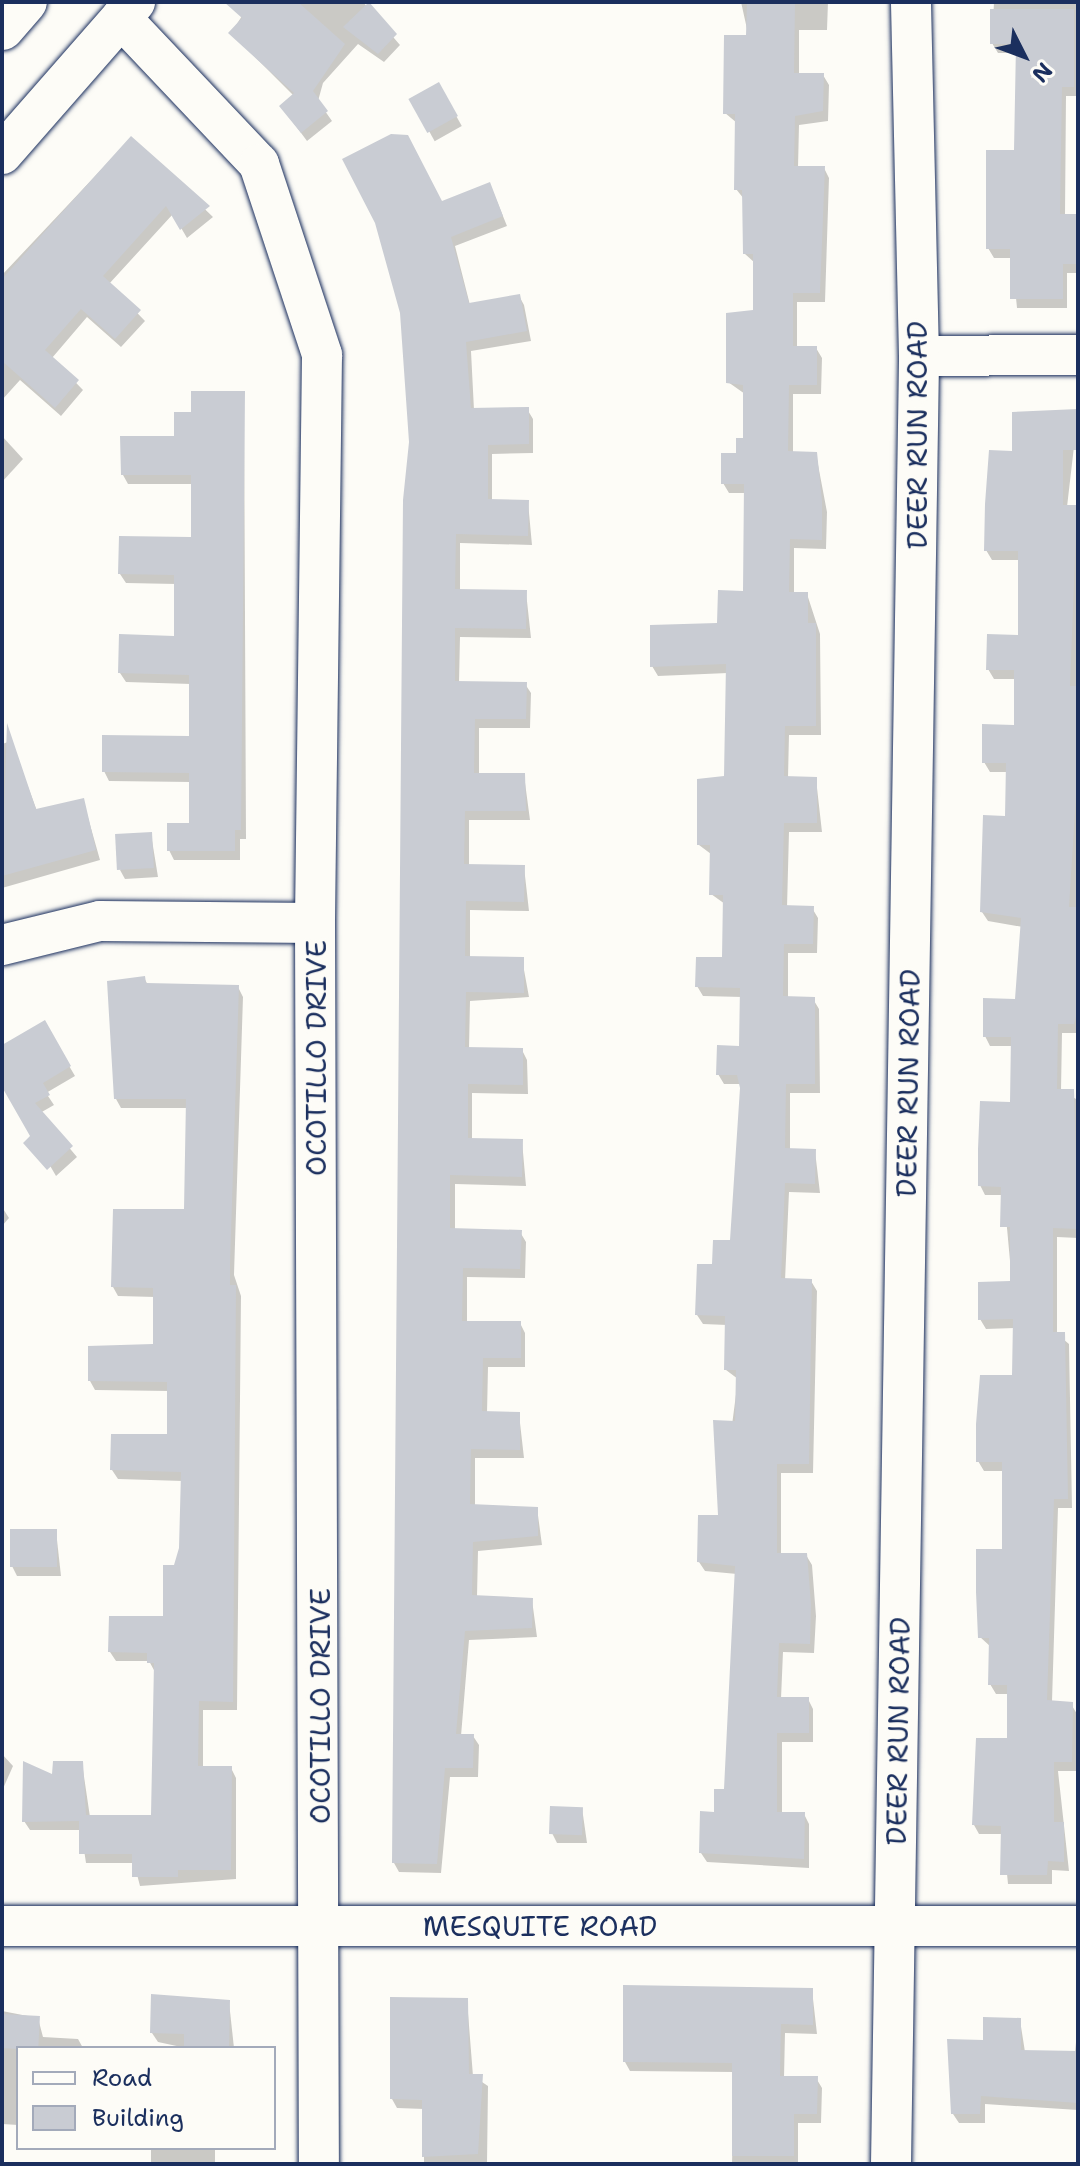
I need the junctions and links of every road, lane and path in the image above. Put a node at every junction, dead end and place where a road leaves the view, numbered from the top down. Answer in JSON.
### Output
{"nodes":[{"id":1,"x":25,"y":2,"type":"edge"},
{"id":2,"x":911,"y":2,"type":"edge"},
{"id":3,"x":128,"y":10,"type":"edge"},
{"id":4,"x":2,"y":28,"type":"edge"},
{"id":5,"x":2,"y":154,"type":"edge"},
{"id":6,"x":1078,"y":355,"type":"edge"},
{"id":7,"x":919,"y":356,"type":"junction"},
{"id":8,"x":315,"y":923,"type":"junction"},
{"id":9,"x":2,"y":945,"type":"edge"},
{"id":10,"x":895,"y":1925,"type":"junction"},
{"id":11,"x":2,"y":1926,"type":"edge"},
{"id":12,"x":1078,"y":1926,"type":"edge"},
{"id":13,"x":322,"y":1927,"type":"junction"},
{"id":14,"x":319,"y":2164,"type":"edge"},
{"id":15,"x":891,"y":2164,"type":"edge"}],
"edges":[{"from":1,"to":4,"type":"main road"},
{"from":2,"to":7,"type":"street","name":"DEER RUN ROAD"},
{"from":3,"to":5,"type":"street"},
{"from":3,"to":8,"type":"street","name":"OCOTILLO DRIVE"},
{"from":6,"to":7,"type":"street"},
{"from":7,"to":10,"type":"street","name":"DEER RUN ROAD"},
{"from":8,"to":9,"type":"street"},
{"from":8,"to":13,"type":"street","name":"OCOTILLO DRIVE"},
{"from":10,"to":12,"type":"street","name":"MESQUITE ROAD"},
{"from":10,"to":13,"type":"street","name":"MESQUITE ROAD"},
{"from":10,"to":15,"type":"street","name":"DEER RUN ROAD"},
{"from":11,"to":13,"type":"street","name":"MESQUITE ROAD"},
{"from":13,"to":14,"type":"street","name":"OCOTILLO DRIVE"}]}
